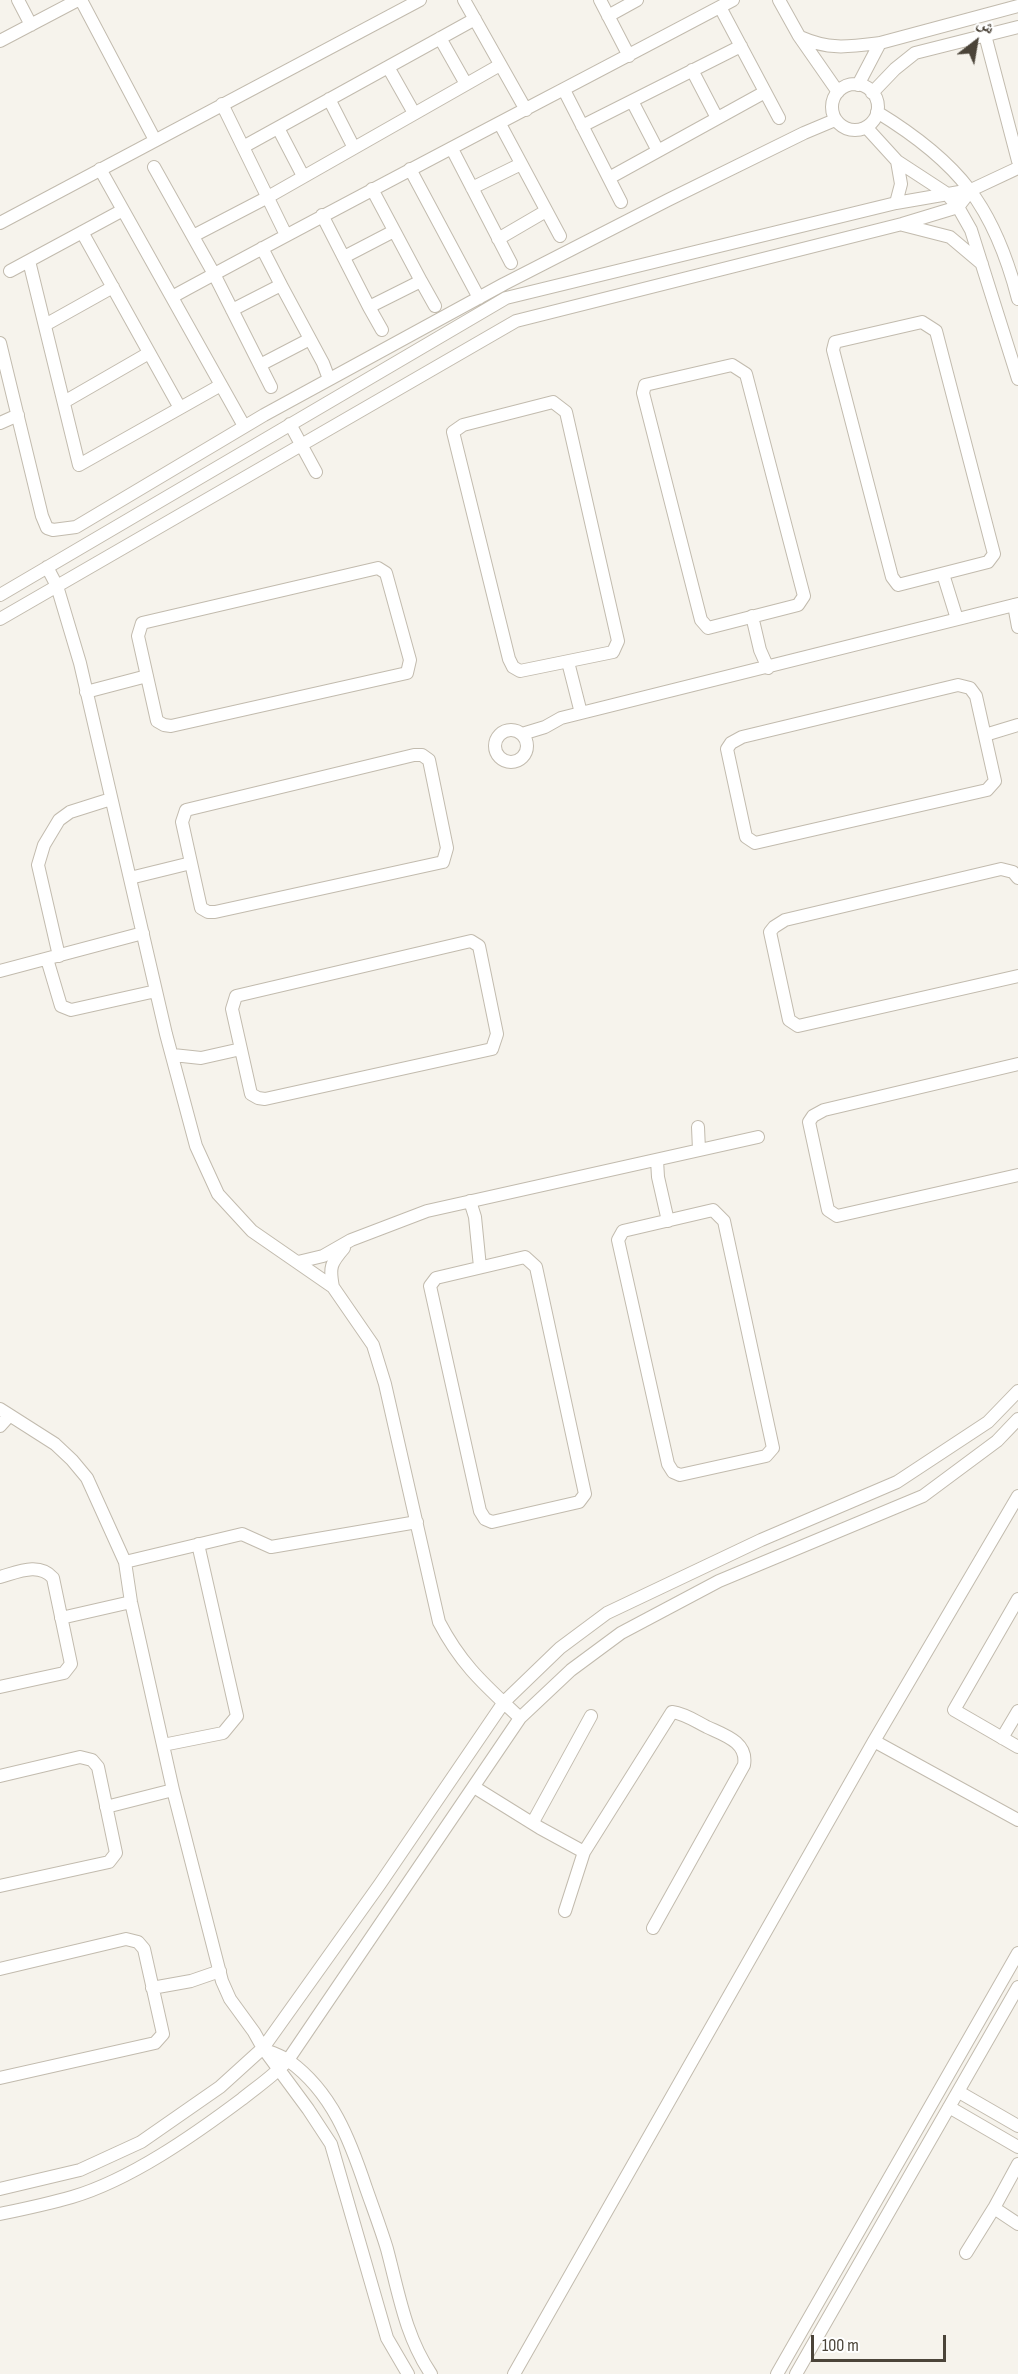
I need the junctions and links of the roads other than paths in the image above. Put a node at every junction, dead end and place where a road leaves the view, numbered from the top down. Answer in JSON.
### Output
{"nodes":[{"id":1,"x":18,"y":0,"type":"edge"},
{"id":2,"x":79,"y":0,"type":"edge"},
{"id":3,"x":420,"y":0,"type":"edge"},
{"id":4,"x":464,"y":0,"type":"edge"},
{"id":5,"x":600,"y":0,"type":"edge"},
{"id":6,"x":637,"y":0,"type":"edge"},
{"id":7,"x":733,"y":0,"type":"edge"},
{"id":8,"x":779,"y":0,"type":"edge"},
{"id":9,"x":1018,"y":6,"type":"edge"},
{"id":10,"x":720,"y":7,"type":"junction"},
{"id":11,"x":608,"y":16,"type":"junction"},
{"id":12,"x":475,"y":19,"type":"junction"},
{"id":13,"x":31,"y":25,"type":"junction"},
{"id":14,"x":1018,"y":27,"type":"edge"},
{"id":15,"x":911,"y":35,"type":"junction"},
{"id":16,"x":985,"y":35,"type":"junction"},
{"id":17,"x":799,"y":36,"type":"junction"},
{"id":18,"x":440,"y":38,"type":"junction"},
{"id":19,"x":0,"y":41,"type":"edge"},
{"id":20,"x":880,"y":43,"type":"junction"},
{"id":21,"x":741,"y":46,"type":"junction"},
{"id":22,"x":915,"y":53,"type":"junction"},
{"id":23,"x":629,"y":56,"type":"junction"},
{"id":24,"x":500,"y":64,"type":"junction"},
{"id":25,"x":388,"y":67,"type":"junction"},
{"id":26,"x":692,"y":70,"type":"junction"},
{"id":27,"x":466,"y":84,"type":"junction"},
{"id":28,"x":858,"y":85,"type":"junction"},
{"id":29,"x":564,"y":90,"type":"junction"},
{"id":30,"x":765,"y":92,"type":"junction"},
{"id":31,"x":838,"y":92,"type":"junction"},
{"id":32,"x":872,"y":93,"type":"junction"},
{"id":33,"x":330,"y":99,"type":"junction"},
{"id":34,"x":632,"y":101,"type":"junction"},
{"id":35,"x":222,"y":104,"type":"junction"},
{"id":36,"x":526,"y":111,"type":"junction"},
{"id":37,"x":877,"y":111,"type":"junction"},
{"id":38,"x":414,"y":114,"type":"junction"},
{"id":39,"x":717,"y":118,"type":"junction"},
{"id":40,"x":779,"y":118,"type":"dead end"},
{"id":41,"x":835,"y":120,"type":"junction"},
{"id":42,"x":500,"y":124,"type":"junction"},
{"id":43,"x":582,"y":126,"type":"junction"},
{"id":44,"x":866,"y":127,"type":"junction"},
{"id":45,"x":278,"y":128,"type":"junction"},
{"id":46,"x":155,"y":140,"type":"junction"},
{"id":47,"x":243,"y":147,"type":"junction"},
{"id":48,"x":354,"y":148,"type":"junction"},
{"id":49,"x":452,"y":148,"type":"junction"},
{"id":50,"x":658,"y":151,"type":"junction"},
{"id":51,"x":897,"y":161,"type":"junction"},
{"id":52,"x":1018,"y":161,"type":"edge"},
{"id":53,"x":521,"y":164,"type":"junction"},
{"id":54,"x":154,"y":167,"type":"dead end"},
{"id":55,"x":1018,"y":168,"type":"edge"},
{"id":56,"x":100,"y":169,"type":"junction"},
{"id":57,"x":410,"y":170,"type":"junction"},
{"id":58,"x":303,"y":176,"type":"junction"},
{"id":59,"x":609,"y":178,"type":"junction"},
{"id":60,"x":472,"y":188,"type":"junction"},
{"id":61,"x":372,"y":189,"type":"junction"},
{"id":62,"x":971,"y":190,"type":"junction"},
{"id":63,"x":946,"y":193,"type":"junction"},
{"id":64,"x":268,"y":196,"type":"junction"},
{"id":65,"x":621,"y":202,"type":"dead end"},
{"id":66,"x":896,"y":203,"type":"junction"},
{"id":67,"x":958,"y":207,"type":"junction"},
{"id":68,"x":123,"y":210,"type":"junction"},
{"id":69,"x":546,"y":211,"type":"junction"},
{"id":70,"x":322,"y":215,"type":"junction"},
{"id":71,"x":0,"y":223,"type":"edge"},
{"id":72,"x":902,"y":225,"type":"junction"},
{"id":73,"x":394,"y":231,"type":"junction"},
{"id":74,"x":82,"y":232,"type":"junction"},
{"id":75,"x":286,"y":235,"type":"junction"},
{"id":76,"x":193,"y":236,"type":"junction"},
{"id":77,"x":560,"y":236,"type":"dead end"},
{"id":78,"x":498,"y":239,"type":"junction"},
{"id":79,"x":258,"y":250,"type":"junction"},
{"id":80,"x":344,"y":257,"type":"junction"},
{"id":81,"x":29,"y":261,"type":"junction"},
{"id":82,"x":511,"y":263,"type":"dead end"},
{"id":83,"x":984,"y":265,"type":"junction"},
{"id":84,"x":10,"y":271,"type":"dead end"},
{"id":85,"x":214,"y":274,"type":"junction"},
{"id":86,"x":421,"y":281,"type":"junction"},
{"id":87,"x":281,"y":285,"type":"junction"},
{"id":88,"x":112,"y":287,"type":"junction"},
{"id":89,"x":172,"y":297,"type":"junction"},
{"id":90,"x":479,"y":298,"type":"junction"},
{"id":91,"x":1018,"y":299,"type":"edge"},
{"id":92,"x":435,"y":306,"type":"dead end"},
{"id":93,"x":369,"y":307,"type":"junction"},
{"id":94,"x":232,"y":310,"type":"junction"},
{"id":95,"x":45,"y":324,"type":"junction"},
{"id":96,"x":382,"y":330,"type":"dead end"},
{"id":97,"x":310,"y":339,"type":"junction"},
{"id":98,"x":0,"y":343,"type":"edge"},
{"id":99,"x":149,"y":353,"type":"junction"},
{"id":100,"x":260,"y":365,"type":"junction"},
{"id":101,"x":328,"y":379,"type":"junction"},
{"id":102,"x":1018,"y":379,"type":"edge"},
{"id":103,"x":221,"y":385,"type":"junction"},
{"id":104,"x":271,"y":387,"type":"dead end"},
{"id":105,"x":64,"y":402,"type":"junction"},
{"id":106,"x":180,"y":408,"type":"junction"},
{"id":107,"x":18,"y":416,"type":"junction"},
{"id":108,"x":0,"y":423,"type":"edge"},
{"id":109,"x":290,"y":424,"type":"junction"},
{"id":110,"x":244,"y":426,"type":"junction"},
{"id":111,"x":301,"y":444,"type":"junction"},
{"id":112,"x":316,"y":472,"type":"dead end"},
{"id":113,"x":47,"y":567,"type":"junction"},
{"id":114,"x":942,"y":574,"type":"junction"},
{"id":115,"x":57,"y":586,"type":"junction"},
{"id":116,"x":0,"y":595,"type":"edge"},
{"id":117,"x":1016,"y":605,"type":"edge"},
{"id":118,"x":752,"y":616,"type":"junction"},
{"id":119,"x":0,"y":619,"type":"edge"},
{"id":120,"x":957,"y":619,"type":"junction"},
{"id":121,"x":1018,"y":627,"type":"edge"},
{"id":122,"x":568,"y":662,"type":"junction"},
{"id":123,"x":768,"y":668,"type":"junction"},
{"id":124,"x":147,"y":676,"type":"junction"},
{"id":125,"x":86,"y":692,"type":"junction"},
{"id":126,"x":581,"y":714,"type":"junction"},
{"id":127,"x":1018,"y":725,"type":"edge"},
{"id":128,"x":522,"y":734,"type":"dead end"},
{"id":129,"x":985,"y":735,"type":"junction"},
{"id":130,"x":111,"y":799,"type":"junction"},
{"id":131,"x":191,"y":863,"type":"junction"},
{"id":132,"x":130,"y":878,"type":"junction"},
{"id":133,"x":1018,"y":878,"type":"edge"},
{"id":134,"x":143,"y":933,"type":"junction"},
{"id":135,"x":53,"y":957,"type":"junction"},
{"id":136,"x":0,"y":971,"type":"edge"},
{"id":137,"x":1018,"y":976,"type":"edge"},
{"id":138,"x":156,"y":991,"type":"junction"},
{"id":139,"x":241,"y":1049,"type":"junction"},
{"id":140,"x":173,"y":1055,"type":"junction"},
{"id":141,"x":1018,"y":1064,"type":"edge"},
{"id":142,"x":698,"y":1127,"type":"dead end"},
{"id":143,"x":758,"y":1137,"type":"dead end"},
{"id":144,"x":699,"y":1150,"type":"junction"},
{"id":145,"x":657,"y":1160,"type":"junction"},
{"id":146,"x":1018,"y":1175,"type":"edge"},
{"id":147,"x":470,"y":1201,"type":"junction"},
{"id":148,"x":668,"y":1221,"type":"junction"},
{"id":149,"x":351,"y":1240,"type":"junction"},
{"id":150,"x":298,"y":1262,"type":"junction"},
{"id":151,"x":480,"y":1267,"type":"junction"},
{"id":152,"x":333,"y":1287,"type":"junction"},
{"id":153,"x":1018,"y":1391,"type":"edge"},
{"id":154,"x":5,"y":1413,"type":"edge"},
{"id":155,"x":1018,"y":1419,"type":"edge"},
{"id":156,"x":0,"y":1426,"type":"edge"},
{"id":157,"x":1018,"y":1496,"type":"edge"},
{"id":158,"x":417,"y":1522,"type":"junction"},
{"id":159,"x":198,"y":1544,"type":"junction"},
{"id":160,"x":124,"y":1562,"type":"junction"},
{"id":161,"x":0,"y":1577,"type":"edge"},
{"id":162,"x":1018,"y":1599,"type":"edge"},
{"id":163,"x":131,"y":1602,"type":"junction"},
{"id":164,"x":62,"y":1618,"type":"junction"},
{"id":165,"x":0,"y":1687,"type":"edge"},
{"id":166,"x":504,"y":1702,"type":"junction"},
{"id":167,"x":1018,"y":1711,"type":"edge"},
{"id":168,"x":591,"y":1716,"type":"dead end"},
{"id":169,"x":520,"y":1718,"type":"junction"},
{"id":170,"x":1002,"y":1738,"type":"junction"},
{"id":171,"x":874,"y":1741,"type":"junction"},
{"id":172,"x":163,"y":1745,"type":"junction"},
{"id":173,"x":1018,"y":1747,"type":"edge"},
{"id":174,"x":0,"y":1776,"type":"edge"},
{"id":175,"x":474,"y":1787,"type":"junction"},
{"id":176,"x":172,"y":1790,"type":"junction"},
{"id":177,"x":106,"y":1806,"type":"junction"},
{"id":178,"x":1018,"y":1820,"type":"edge"},
{"id":179,"x":532,"y":1822,"type":"junction"},
{"id":180,"x":584,"y":1852,"type":"junction"},
{"id":181,"x":0,"y":1887,"type":"edge"},
{"id":182,"x":566,"y":1911,"type":"dead end"},
{"id":183,"x":653,"y":1928,"type":"dead end"},
{"id":184,"x":1018,"y":1953,"type":"edge"},
{"id":185,"x":0,"y":1968,"type":"edge"},
{"id":186,"x":220,"y":1971,"type":"junction"},
{"id":187,"x":1018,"y":1987,"type":"edge"},
{"id":188,"x":152,"y":1988,"type":"junction"},
{"id":189,"x":263,"y":2048,"type":"junction"},
{"id":190,"x":288,"y":2060,"type":"junction"},
{"id":191,"x":278,"y":2071,"type":"junction"},
{"id":192,"x":0,"y":2078,"type":"edge"},
{"id":193,"x":959,"y":2092,"type":"junction"},
{"id":194,"x":949,"y":2107,"type":"junction"},
{"id":195,"x":1018,"y":2126,"type":"edge"},
{"id":196,"x":1018,"y":2147,"type":"edge"},
{"id":197,"x":1018,"y":2164,"type":"edge"},
{"id":198,"x":0,"y":2189,"type":"edge"},
{"id":199,"x":993,"y":2208,"type":"junction"},
{"id":200,"x":0,"y":2214,"type":"edge"},
{"id":201,"x":1018,"y":2224,"type":"edge"},
{"id":202,"x":966,"y":2253,"type":"dead end"},
{"id":203,"x":408,"y":2374,"type":"edge"},
{"id":204,"x":431,"y":2374,"type":"edge"},
{"id":205,"x":514,"y":2374,"type":"edge"},
{"id":206,"x":777,"y":2374,"type":"edge"},
{"id":207,"x":796,"y":2374,"type":"edge"}],
"edges":[{"from":1,"to":13,"type":"street"},
{"from":2,"to":13,"type":"street"},
{"from":2,"to":46,"type":"street"},
{"from":3,"to":35,"type":"street"},
{"from":4,"to":12,"type":"street"},
{"from":5,"to":11,"type":"street"},
{"from":6,"to":11,"type":"street"},
{"from":7,"to":10,"type":"street"},
{"from":8,"to":17,"type":"street"},
{"from":9,"to":15,"type":"street"},
{"from":10,"to":21,"type":"street"},
{"from":10,"to":23,"type":"street"},
{"from":11,"to":23,"type":"street"},
{"from":12,"to":18,"type":"street"},
{"from":12,"to":24,"type":"street"},
{"from":13,"to":19,"type":"street"},
{"from":14,"to":16,"type":"street"},
{"from":15,"to":20,"type":"street"},
{"from":15,"to":22,"type":"street"},
{"from":16,"to":22,"type":"street"},
{"from":16,"to":52,"type":"street"},
{"from":17,"to":20,"type":"street"},
{"from":17,"to":31,"type":"street"},
{"from":18,"to":25,"type":"street"},
{"from":18,"to":27,"type":"street"},
{"from":20,"to":28,"type":"street"},
{"from":21,"to":26,"type":"street"},
{"from":21,"to":30,"type":"street"},
{"from":22,"to":32,"type":"street"},
{"from":23,"to":29,"type":"street"},
{"from":24,"to":27,"type":"street"},
{"from":24,"to":36,"type":"street"},
{"from":25,"to":33,"type":"street"},
{"from":25,"to":38,"type":"street"},
{"from":26,"to":34,"type":"street"},
{"from":26,"to":39,"type":"street"},
{"from":27,"to":38,"type":"street"},
{"from":28,"to":31,"type":"street"},
{"from":28,"to":32,"type":"street"},
{"from":29,"to":36,"type":"street"},
{"from":29,"to":43,"type":"street"},
{"from":30,"to":39,"type":"street"},
{"from":30,"to":40,"type":"street"},
{"from":31,"to":41,"type":"street"},
{"from":32,"to":37,"type":"street"},
{"from":33,"to":45,"type":"street"},
{"from":33,"to":48,"type":"street"},
{"from":34,"to":43,"type":"street"},
{"from":34,"to":50,"type":"street"},
{"from":35,"to":46,"type":"street"},
{"from":35,"to":47,"type":"street"},
{"from":36,"to":42,"type":"street"},
{"from":37,"to":44,"type":"street"},
{"from":37,"to":62,"type":"street"},
{"from":38,"to":48,"type":"street"},
{"from":39,"to":50,"type":"street"},
{"from":41,"to":44,"type":"street"},
{"from":41,"to":90,"type":"street"},
{"from":42,"to":49,"type":"street"},
{"from":42,"to":53,"type":"street"},
{"from":43,"to":59,"type":"street"},
{"from":44,"to":51,"type":"street"},
{"from":45,"to":47,"type":"street"},
{"from":45,"to":58,"type":"street"},
{"from":46,"to":56,"type":"street"},
{"from":47,"to":64,"type":"street"},
{"from":48,"to":58,"type":"street"},
{"from":49,"to":57,"type":"street"},
{"from":49,"to":60,"type":"street"},
{"from":50,"to":59,"type":"street"},
{"from":51,"to":63,"type":"street"},
{"from":51,"to":66,"type":"street"},
{"from":53,"to":60,"type":"street"},
{"from":53,"to":69,"type":"street"},
{"from":54,"to":76,"type":"street"},
{"from":55,"to":62,"type":"street"},
{"from":56,"to":68,"type":"street"},
{"from":56,"to":71,"type":"street"},
{"from":57,"to":61,"type":"street"},
{"from":57,"to":90,"type":"street"},
{"from":58,"to":64,"type":"street"},
{"from":59,"to":65,"type":"street"},
{"from":60,"to":78,"type":"street"},
{"from":61,"to":70,"type":"street"},
{"from":61,"to":73,"type":"street"},
{"from":62,"to":63,"type":"street"},
{"from":62,"to":67,"type":"street"},
{"from":62,"to":91,"type":"street"},
{"from":63,"to":66,"type":"street"},
{"from":63,"to":67,"type":"street"},
{"from":64,"to":75,"type":"street"},
{"from":64,"to":76,"type":"street"},
{"from":66,"to":109,"type":"street"},
{"from":67,"to":72,"type":"street"},
{"from":67,"to":83,"type":"street"},
{"from":68,"to":74,"type":"street"},
{"from":68,"to":89,"type":"street"},
{"from":69,"to":77,"type":"street"},
{"from":69,"to":78,"type":"street"},
{"from":70,"to":75,"type":"street"},
{"from":70,"to":80,"type":"street"},
{"from":72,"to":83,"type":"street"},
{"from":72,"to":111,"type":"street"},
{"from":73,"to":80,"type":"street"},
{"from":73,"to":86,"type":"street"},
{"from":74,"to":81,"type":"street"},
{"from":74,"to":88,"type":"street"},
{"from":75,"to":79,"type":"street"},
{"from":76,"to":85,"type":"street"},
{"from":78,"to":82,"type":"street"},
{"from":79,"to":85,"type":"street"},
{"from":79,"to":87,"type":"street"},
{"from":80,"to":93,"type":"street"},
{"from":81,"to":84,"type":"street"},
{"from":81,"to":95,"type":"street"},
{"from":83,"to":102,"type":"street"},
{"from":85,"to":89,"type":"street"},
{"from":85,"to":94,"type":"street"},
{"from":86,"to":92,"type":"street"},
{"from":86,"to":93,"type":"street"},
{"from":87,"to":94,"type":"street"},
{"from":87,"to":97,"type":"street"},
{"from":88,"to":95,"type":"street"},
{"from":88,"to":99,"type":"street"},
{"from":89,"to":103,"type":"street"},
{"from":90,"to":101,"type":"street"},
{"from":93,"to":96,"type":"street"},
{"from":94,"to":100,"type":"street"},
{"from":95,"to":105,"type":"street"},
{"from":97,"to":100,"type":"street"},
{"from":97,"to":101,"type":"street"},
{"from":98,"to":107,"type":"street"},
{"from":99,"to":105,"type":"street"},
{"from":99,"to":106,"type":"street"},
{"from":100,"to":104,"type":"street"},
{"from":101,"to":110,"type":"street"},
{"from":103,"to":106,"type":"street"},
{"from":103,"to":110,"type":"street"},
{"from":105,"to":106,"type":"street"},
{"from":107,"to":108,"type":"street"},
{"from":107,"to":110,"type":"street"},
{"from":109,"to":111,"type":"street"},
{"from":109,"to":113,"type":"street"},
{"from":111,"to":112,"type":"street"},
{"from":111,"to":115,"type":"street"},
{"from":113,"to":115,"type":"street"},
{"from":113,"to":116,"type":"street"},
{"from":114,"to":114,"type":"street"},
{"from":114,"to":120,"type":"street"},
{"from":115,"to":119,"type":"street"},
{"from":115,"to":125,"type":"street"},
{"from":117,"to":120,"type":"street"},
{"from":117,"to":121,"type":"street"},
{"from":118,"to":118,"type":"street"},
{"from":118,"to":123,"type":"street"},
{"from":120,"to":123,"type":"street"},
{"from":122,"to":122,"type":"street"},
{"from":122,"to":126,"type":"street"},
{"from":123,"to":126,"type":"street"},
{"from":124,"to":124,"type":"street"},
{"from":124,"to":125,"type":"street"},
{"from":125,"to":130,"type":"street"},
{"from":126,"to":128,"type":"street"},
{"from":127,"to":129,"type":"street"},
{"from":129,"to":129,"type":"street"},
{"from":130,"to":132,"type":"street"},
{"from":130,"to":135,"type":"street"},
{"from":131,"to":131,"type":"street"},
{"from":131,"to":132,"type":"street"},
{"from":132,"to":134,"type":"street"},
{"from":133,"to":137,"type":"street"},
{"from":134,"to":135,"type":"street"},
{"from":134,"to":138,"type":"street"},
{"from":135,"to":136,"type":"street"},
{"from":135,"to":138,"type":"street"},
{"from":138,"to":140,"type":"street"},
{"from":139,"to":139,"type":"street"},
{"from":139,"to":140,"type":"street"},
{"from":140,"to":150,"type":"street"},
{"from":141,"to":146,"type":"street"},
{"from":142,"to":144,"type":"street"},
{"from":143,"to":144,"type":"street"},
{"from":144,"to":145,"type":"street"},
{"from":145,"to":147,"type":"street"},
{"from":145,"to":148,"type":"street"},
{"from":147,"to":149,"type":"street"},
{"from":147,"to":151,"type":"street"},
{"from":148,"to":148,"type":"street"},
{"from":149,"to":150,"type":"street"},
{"from":149,"to":152,"type":"street"},
{"from":150,"to":152,"type":"street"},
{"from":151,"to":151,"type":"street"},
{"from":152,"to":158,"type":"street"},
{"from":153,"to":166,"type":"street"},
{"from":154,"to":156,"type":"street"},
{"from":154,"to":160,"type":"street"},
{"from":155,"to":169,"type":"street"},
{"from":157,"to":171,"type":"street"},
{"from":158,"to":159,"type":"street"},
{"from":158,"to":166,"type":"street"},
{"from":159,"to":160,"type":"street"},
{"from":159,"to":172,"type":"street"},
{"from":160,"to":163,"type":"street"},
{"from":161,"to":164,"type":"street"},
{"from":162,"to":170,"type":"street"},
{"from":163,"to":164,"type":"street"},
{"from":163,"to":172,"type":"street"},
{"from":164,"to":165,"type":"street"},
{"from":166,"to":169,"type":"street"},
{"from":166,"to":189,"type":"street"},
{"from":167,"to":170,"type":"street"},
{"from":168,"to":179,"type":"street"},
{"from":169,"to":175,"type":"street"},
{"from":170,"to":173,"type":"street"},
{"from":171,"to":178,"type":"street"},
{"from":171,"to":205,"type":"street"},
{"from":172,"to":176,"type":"street"},
{"from":174,"to":177,"type":"street"},
{"from":175,"to":179,"type":"street"},
{"from":175,"to":190,"type":"street"},
{"from":176,"to":177,"type":"street"},
{"from":176,"to":186,"type":"street"},
{"from":177,"to":181,"type":"street"},
{"from":179,"to":180,"type":"street"},
{"from":180,"to":182,"type":"street"},
{"from":180,"to":183,"type":"street"},
{"from":184,"to":206,"type":"street"},
{"from":185,"to":188,"type":"street"},
{"from":186,"to":188,"type":"street"},
{"from":186,"to":189,"type":"street"},
{"from":187,"to":193,"type":"street"},
{"from":188,"to":192,"type":"street"},
{"from":189,"to":190,"type":"street"},
{"from":189,"to":191,"type":"street"},
{"from":189,"to":198,"type":"street"},
{"from":190,"to":191,"type":"street"},
{"from":190,"to":204,"type":"street"},
{"from":191,"to":200,"type":"street"},
{"from":191,"to":203,"type":"street"},
{"from":193,"to":194,"type":"street"},
{"from":193,"to":195,"type":"street"},
{"from":194,"to":196,"type":"street"},
{"from":194,"to":207,"type":"street"},
{"from":197,"to":199,"type":"street"},
{"from":199,"to":201,"type":"street"},
{"from":199,"to":202,"type":"street"}]}
